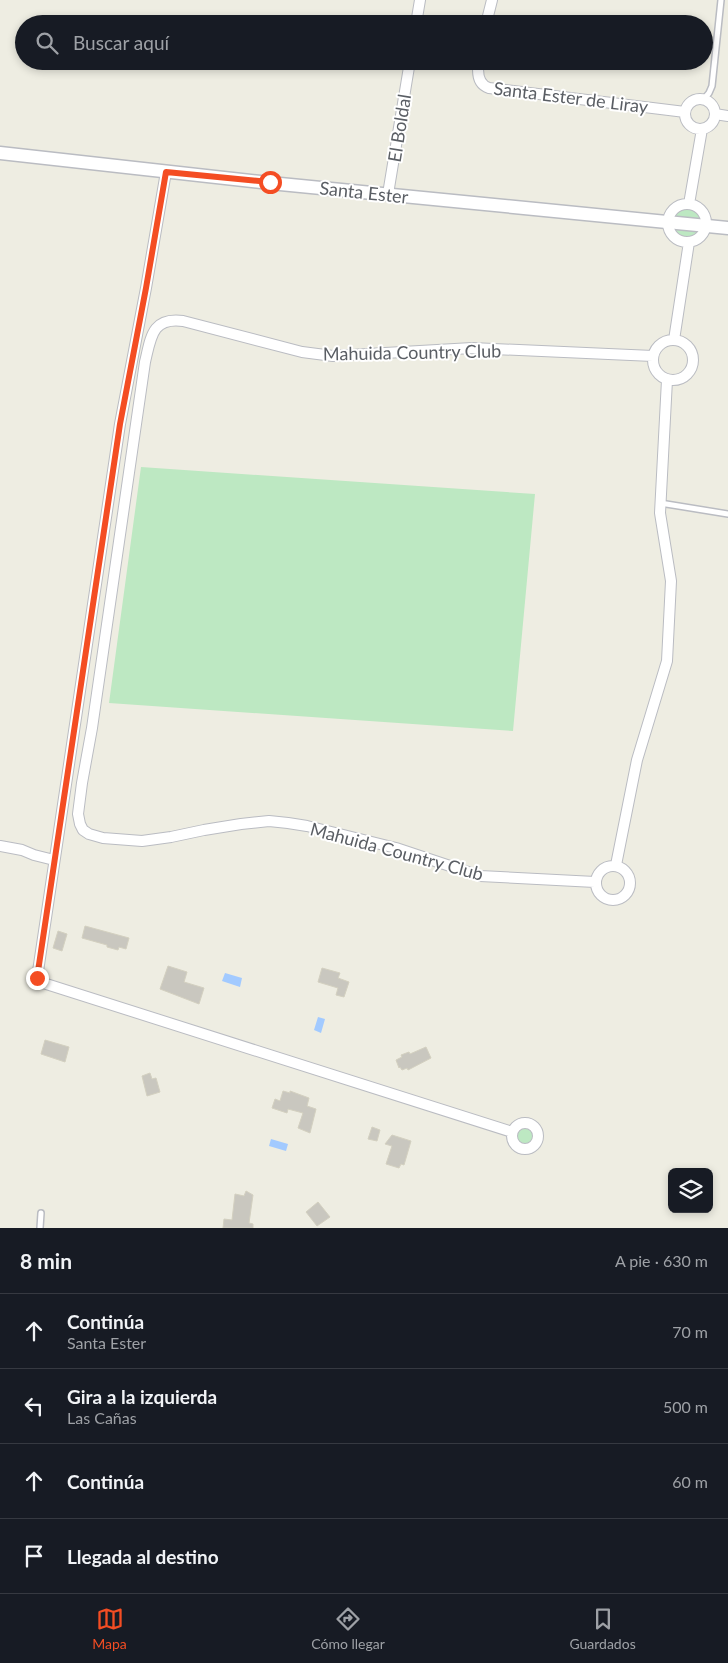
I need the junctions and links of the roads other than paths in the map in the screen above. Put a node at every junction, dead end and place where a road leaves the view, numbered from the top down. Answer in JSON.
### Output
{"nodes":[{"id":1,"x":420,"y":0,"type":"edge"},
{"id":2,"x":492,"y":0,"type":"edge"},
{"id":3,"x":721,"y":0,"type":"edge"},
{"id":4,"x":418,"y":15,"type":"edge"},
{"id":5,"x":488,"y":15,"type":"edge"},
{"id":6,"x":409,"y":70,"type":"edge"},
{"id":7,"x":478,"y":70,"type":"edge"},
{"id":8,"x":704,"y":100,"type":"junction"},
{"id":9,"x":685,"y":112,"type":"junction"},
{"id":10,"x":715,"y":114,"type":"junction"},
{"id":11,"x":728,"y":116,"type":"edge"},
{"id":12,"x":702,"y":129,"type":"junction"},
{"id":13,"x":0,"y":153,"type":"edge"},
{"id":14,"x":166,"y":172,"type":"junction"},
{"id":15,"x":388,"y":194,"type":"junction"},
{"id":16,"x":689,"y":204,"type":"junction"},
{"id":17,"x":668,"y":222,"type":"junction"},
{"id":18,"x":706,"y":226,"type":"junction"},
{"id":19,"x":728,"y":228,"type":"edge"},
{"id":20,"x":689,"y":242,"type":"junction"},
{"id":21,"x":674,"y":340,"type":"junction"},
{"id":22,"x":653,"y":356,"type":"junction"},
{"id":23,"x":668,"y":380,"type":"junction"},
{"id":24,"x":660,"y":503,"type":"junction"},
{"id":25,"x":728,"y":514,"type":"edge"},
{"id":26,"x":0,"y":846,"type":"edge"},
{"id":27,"x":0,"y":852,"type":"edge"},
{"id":28,"x":34,"y":856,"type":"junction"},
{"id":29,"x":54,"y":860,"type":"junction"},
{"id":30,"x":616,"y":866,"type":"junction"},
{"id":31,"x":595,"y":882,"type":"junction"},
{"id":32,"x":512,"y":1132,"type":"dead end"},
{"id":33,"x":41,"y":1212,"type":"dead end"},
{"id":34,"x":40,"y":1228,"type":"edge"}],
"edges":[{"from":1,"to":4,"type":"street"},
{"from":2,"to":5,"type":"street"},
{"from":3,"to":8,"type":"lane"},
{"from":6,"to":15,"type":"street","name":"El Boldal"},
{"from":7,"to":9,"type":"street","name":"Santa Ester de Liray"},
{"from":8,"to":9,"type":"street"},
{"from":8,"to":10,"type":"street"},
{"from":9,"to":12,"type":"street"},
{"from":10,"to":11,"type":"street"},
{"from":10,"to":12,"type":"street"},
{"from":12,"to":16,"type":"street"},
{"from":13,"to":14,"type":"street","name":"Santa Ester"},
{"from":14,"to":15,"type":"street","name":"Santa Ester"},
{"from":14,"to":29,"type":"street"},
{"from":15,"to":17,"type":"street","name":"Santa Ester"},
{"from":16,"to":17,"type":"street"},
{"from":16,"to":18,"type":"street"},
{"from":17,"to":18,"type":"street","name":"Santa Ester"},
{"from":17,"to":20,"type":"street"},
{"from":18,"to":19,"type":"street","name":"Santa Ester"},
{"from":18,"to":20,"type":"street"},
{"from":20,"to":21,"type":"street"},
{"from":21,"to":22,"type":"street"},
{"from":21,"to":23,"type":"street"},
{"from":22,"to":23,"type":"street"},
{"from":22,"to":31,"type":"street","name":"Mahuida Country Club"},
{"from":23,"to":24,"type":"street"},
{"from":24,"to":25,"type":"lane"},
{"from":24,"to":30,"type":"street"},
{"from":26,"to":28,"type":"street"},
{"from":27,"to":28,"type":"street"},
{"from":28,"to":29,"type":"street"},
{"from":29,"to":32,"type":"street"},
{"from":30,"to":31,"type":"street"},
{"from":30,"to":31,"type":"street"},
{"from":33,"to":34,"type":"lane"}]}
